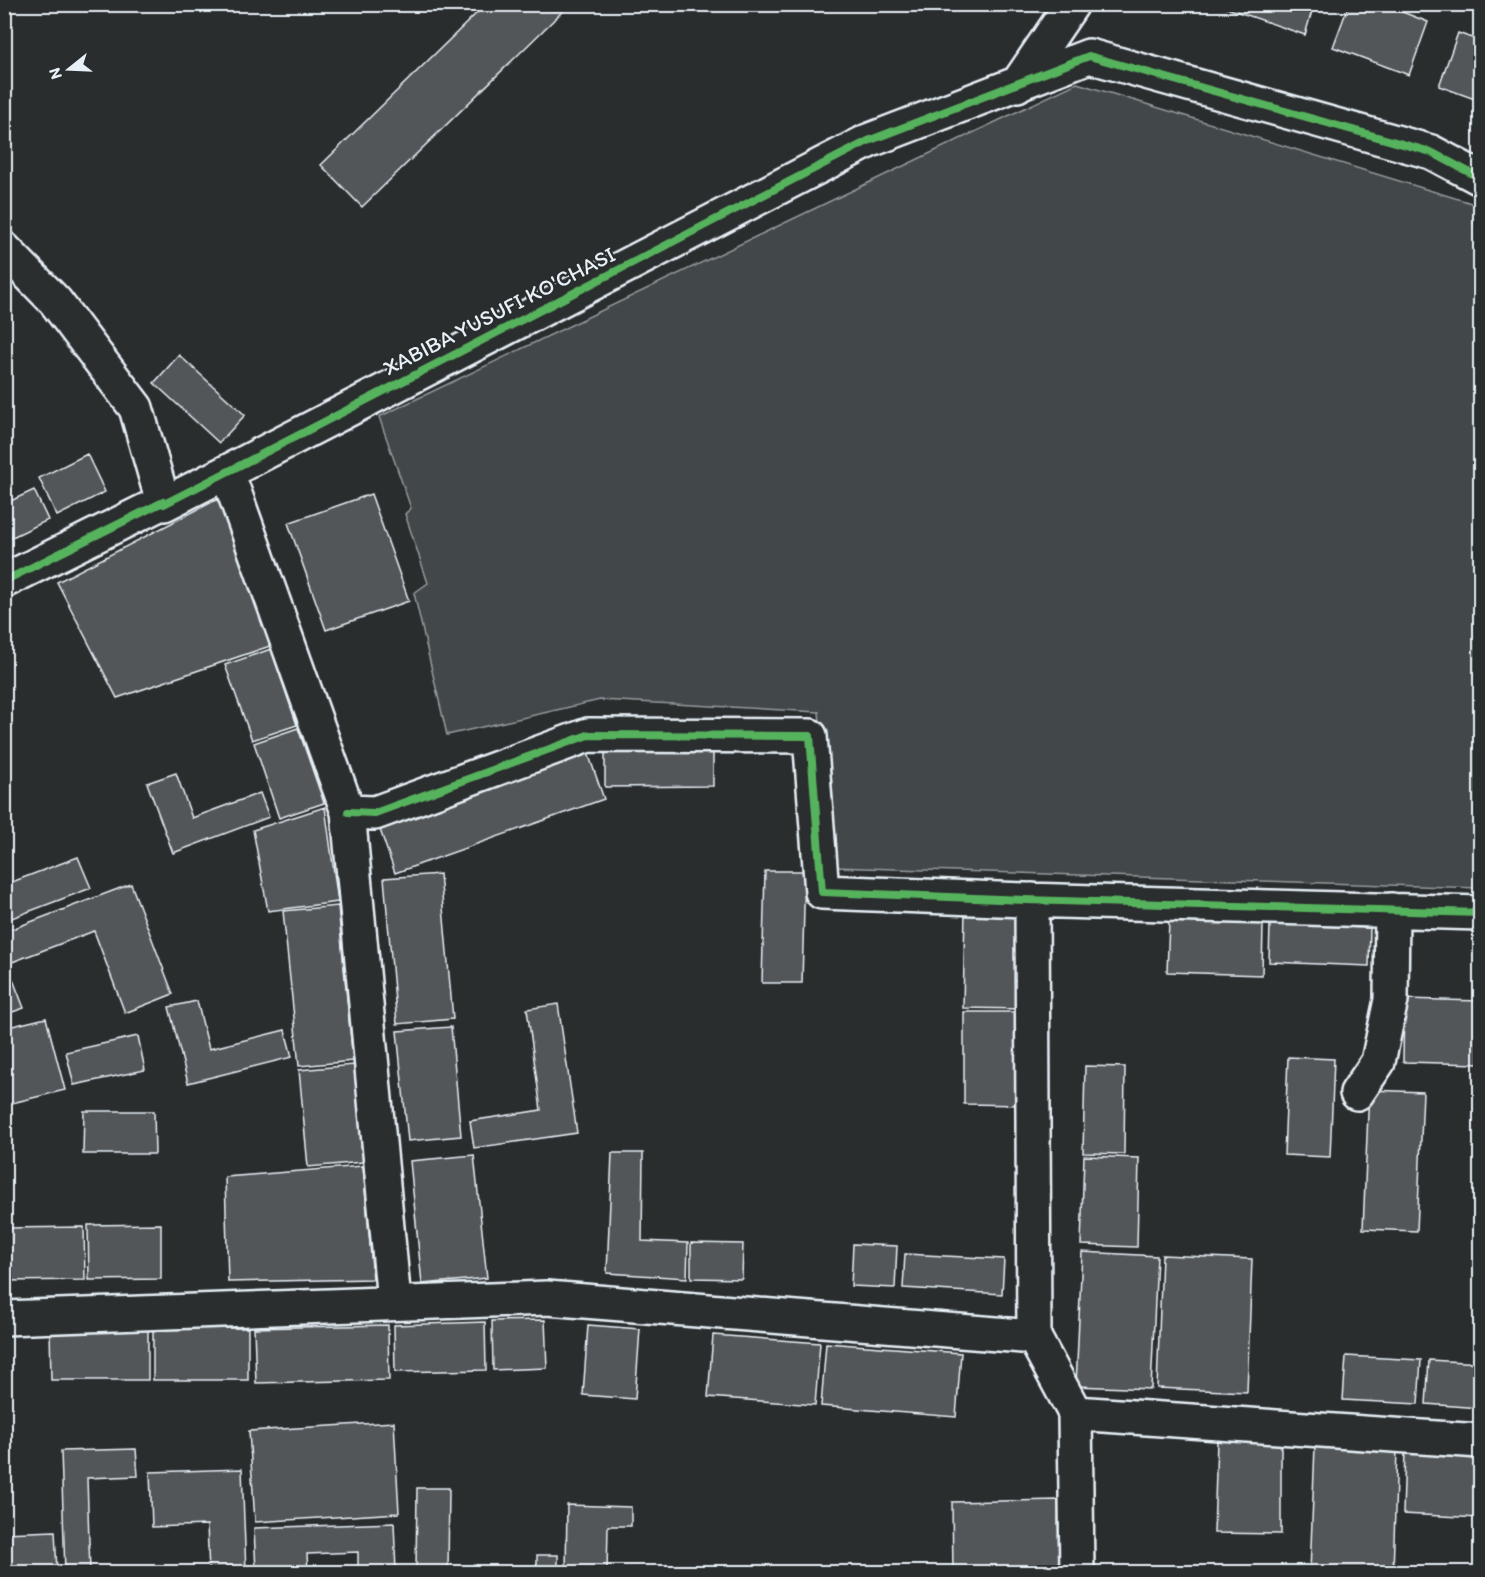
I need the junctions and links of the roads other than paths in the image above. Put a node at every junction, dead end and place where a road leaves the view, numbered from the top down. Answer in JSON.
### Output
{"nodes":[{"id":1,"x":1058,"y":12,"type":"edge"},
{"id":2,"x":1017,"y":85,"type":"junction"},
{"id":3,"x":1480,"y":178,"type":"edge"},
{"id":4,"x":4,"y":249,"type":"edge"},
{"id":5,"x":227,"y":472,"type":"junction"},
{"id":6,"x":163,"y":502,"type":"junction"},
{"id":7,"x":4,"y":581,"type":"edge"},
{"id":8,"x":348,"y":812,"type":"junction"},
{"id":9,"x":1032,"y":900,"type":"junction"},
{"id":10,"x":1392,"y":909,"type":"junction"},
{"id":11,"x":1480,"y":913,"type":"edge"},
{"id":12,"x":1357,"y":1093,"type":"dead end"},
{"id":13,"x":394,"y":1302,"type":"junction"},
{"id":14,"x":4,"y":1318,"type":"edge"},
{"id":15,"x":1034,"y":1337,"type":"junction"},
{"id":16,"x":1075,"y":1413,"type":"junction"},
{"id":17,"x":1480,"y":1441,"type":"edge"},
{"id":18,"x":1077,"y":1572,"type":"edge"}],
"edges":[{"from":1,"to":2,"type":"street"},
{"from":2,"to":3,"type":"street","name":"XABIBA YUSUFI KO'CHASI"},
{"from":2,"to":5,"type":"street","name":"XABIBA YUSUFI KO'CHASI"},
{"from":4,"to":6,"type":"street"},
{"from":5,"to":6,"type":"street","name":"XABIBA YUSUFI KO'CHASI"},
{"from":5,"to":8,"type":"street"},
{"from":6,"to":7,"type":"street","name":"XABIBA YUSUFI KO'CHASI"},
{"from":8,"to":9,"type":"street"},
{"from":8,"to":13,"type":"street"},
{"from":9,"to":10,"type":"street"},
{"from":9,"to":15,"type":"street"},
{"from":10,"to":11,"type":"street"},
{"from":10,"to":12,"type":"street"},
{"from":13,"to":14,"type":"street"},
{"from":13,"to":15,"type":"street"},
{"from":15,"to":16,"type":"street"},
{"from":16,"to":17,"type":"street"},
{"from":16,"to":18,"type":"street"}]}
